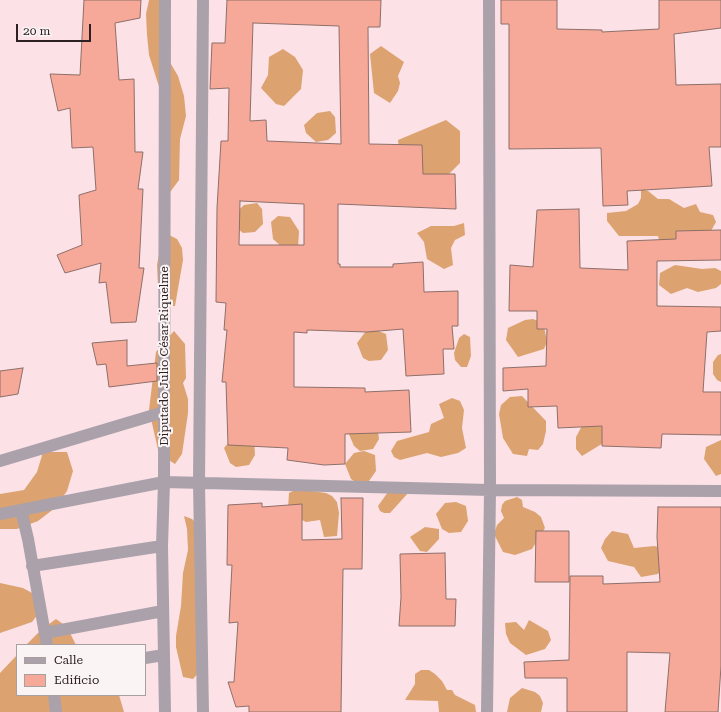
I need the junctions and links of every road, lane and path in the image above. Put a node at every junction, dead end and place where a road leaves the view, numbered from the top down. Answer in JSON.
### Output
{"nodes":[{"id":1,"x":165,"y":0,"type":"edge"},
{"id":2,"x":203,"y":0,"type":"edge"},
{"id":3,"x":489,"y":0,"type":"edge"},
{"id":4,"x":164,"y":412,"type":"junction"},
{"id":5,"x":0,"y":462,"type":"edge"},
{"id":6,"x":164,"y":482,"type":"junction"},
{"id":7,"x":199,"y":483,"type":"junction"},
{"id":8,"x":490,"y":490,"type":"junction"},
{"id":9,"x":721,"y":491,"type":"edge"},
{"id":10,"x":21,"y":510,"type":"junction"},
{"id":11,"x":0,"y":514,"type":"edge"},
{"id":12,"x":162,"y":546,"type":"junction"},
{"id":13,"x":32,"y":566,"type":"junction"},
{"id":14,"x":163,"y":611,"type":"junction"},
{"id":15,"x":45,"y":633,"type":"junction"},
{"id":16,"x":47,"y":644,"type":"edge"},
{"id":17,"x":164,"y":655,"type":"junction"},
{"id":18,"x":146,"y":658,"type":"edge"},
{"id":19,"x":54,"y":696,"type":"edge"},
{"id":20,"x":56,"y":712,"type":"edge"},
{"id":21,"x":165,"y":712,"type":"edge"},
{"id":22,"x":203,"y":712,"type":"edge"},
{"id":23,"x":487,"y":712,"type":"edge"}],
"edges":[{"from":1,"to":4,"type":"street","name":"Diputado Julio César Riquelme"},
{"from":2,"to":7,"type":"street"},
{"from":3,"to":8,"type":"street"},
{"from":4,"to":5,"type":"street"},
{"from":4,"to":6,"type":"street","name":"Diputado Julio César Riquelme"},
{"from":6,"to":7,"type":"street"},
{"from":6,"to":10,"type":"street"},
{"from":6,"to":12,"type":"street","name":"Diputado Julio César Riquelme"},
{"from":7,"to":8,"type":"street"},
{"from":7,"to":22,"type":"street"},
{"from":8,"to":9,"type":"street"},
{"from":8,"to":23,"type":"street"},
{"from":10,"to":11,"type":"street"},
{"from":10,"to":13,"type":"street"},
{"from":12,"to":13,"type":"street"},
{"from":12,"to":14,"type":"street","name":"Diputado Julio César Riquelme"},
{"from":13,"to":15,"type":"street"},
{"from":14,"to":15,"type":"street"},
{"from":14,"to":17,"type":"street","name":"Diputado Julio César Riquelme"},
{"from":15,"to":16,"type":"street"},
{"from":17,"to":18,"type":"street"},
{"from":17,"to":21,"type":"street","name":"Diputado Julio César Riquelme"},
{"from":19,"to":20,"type":"street"}]}
